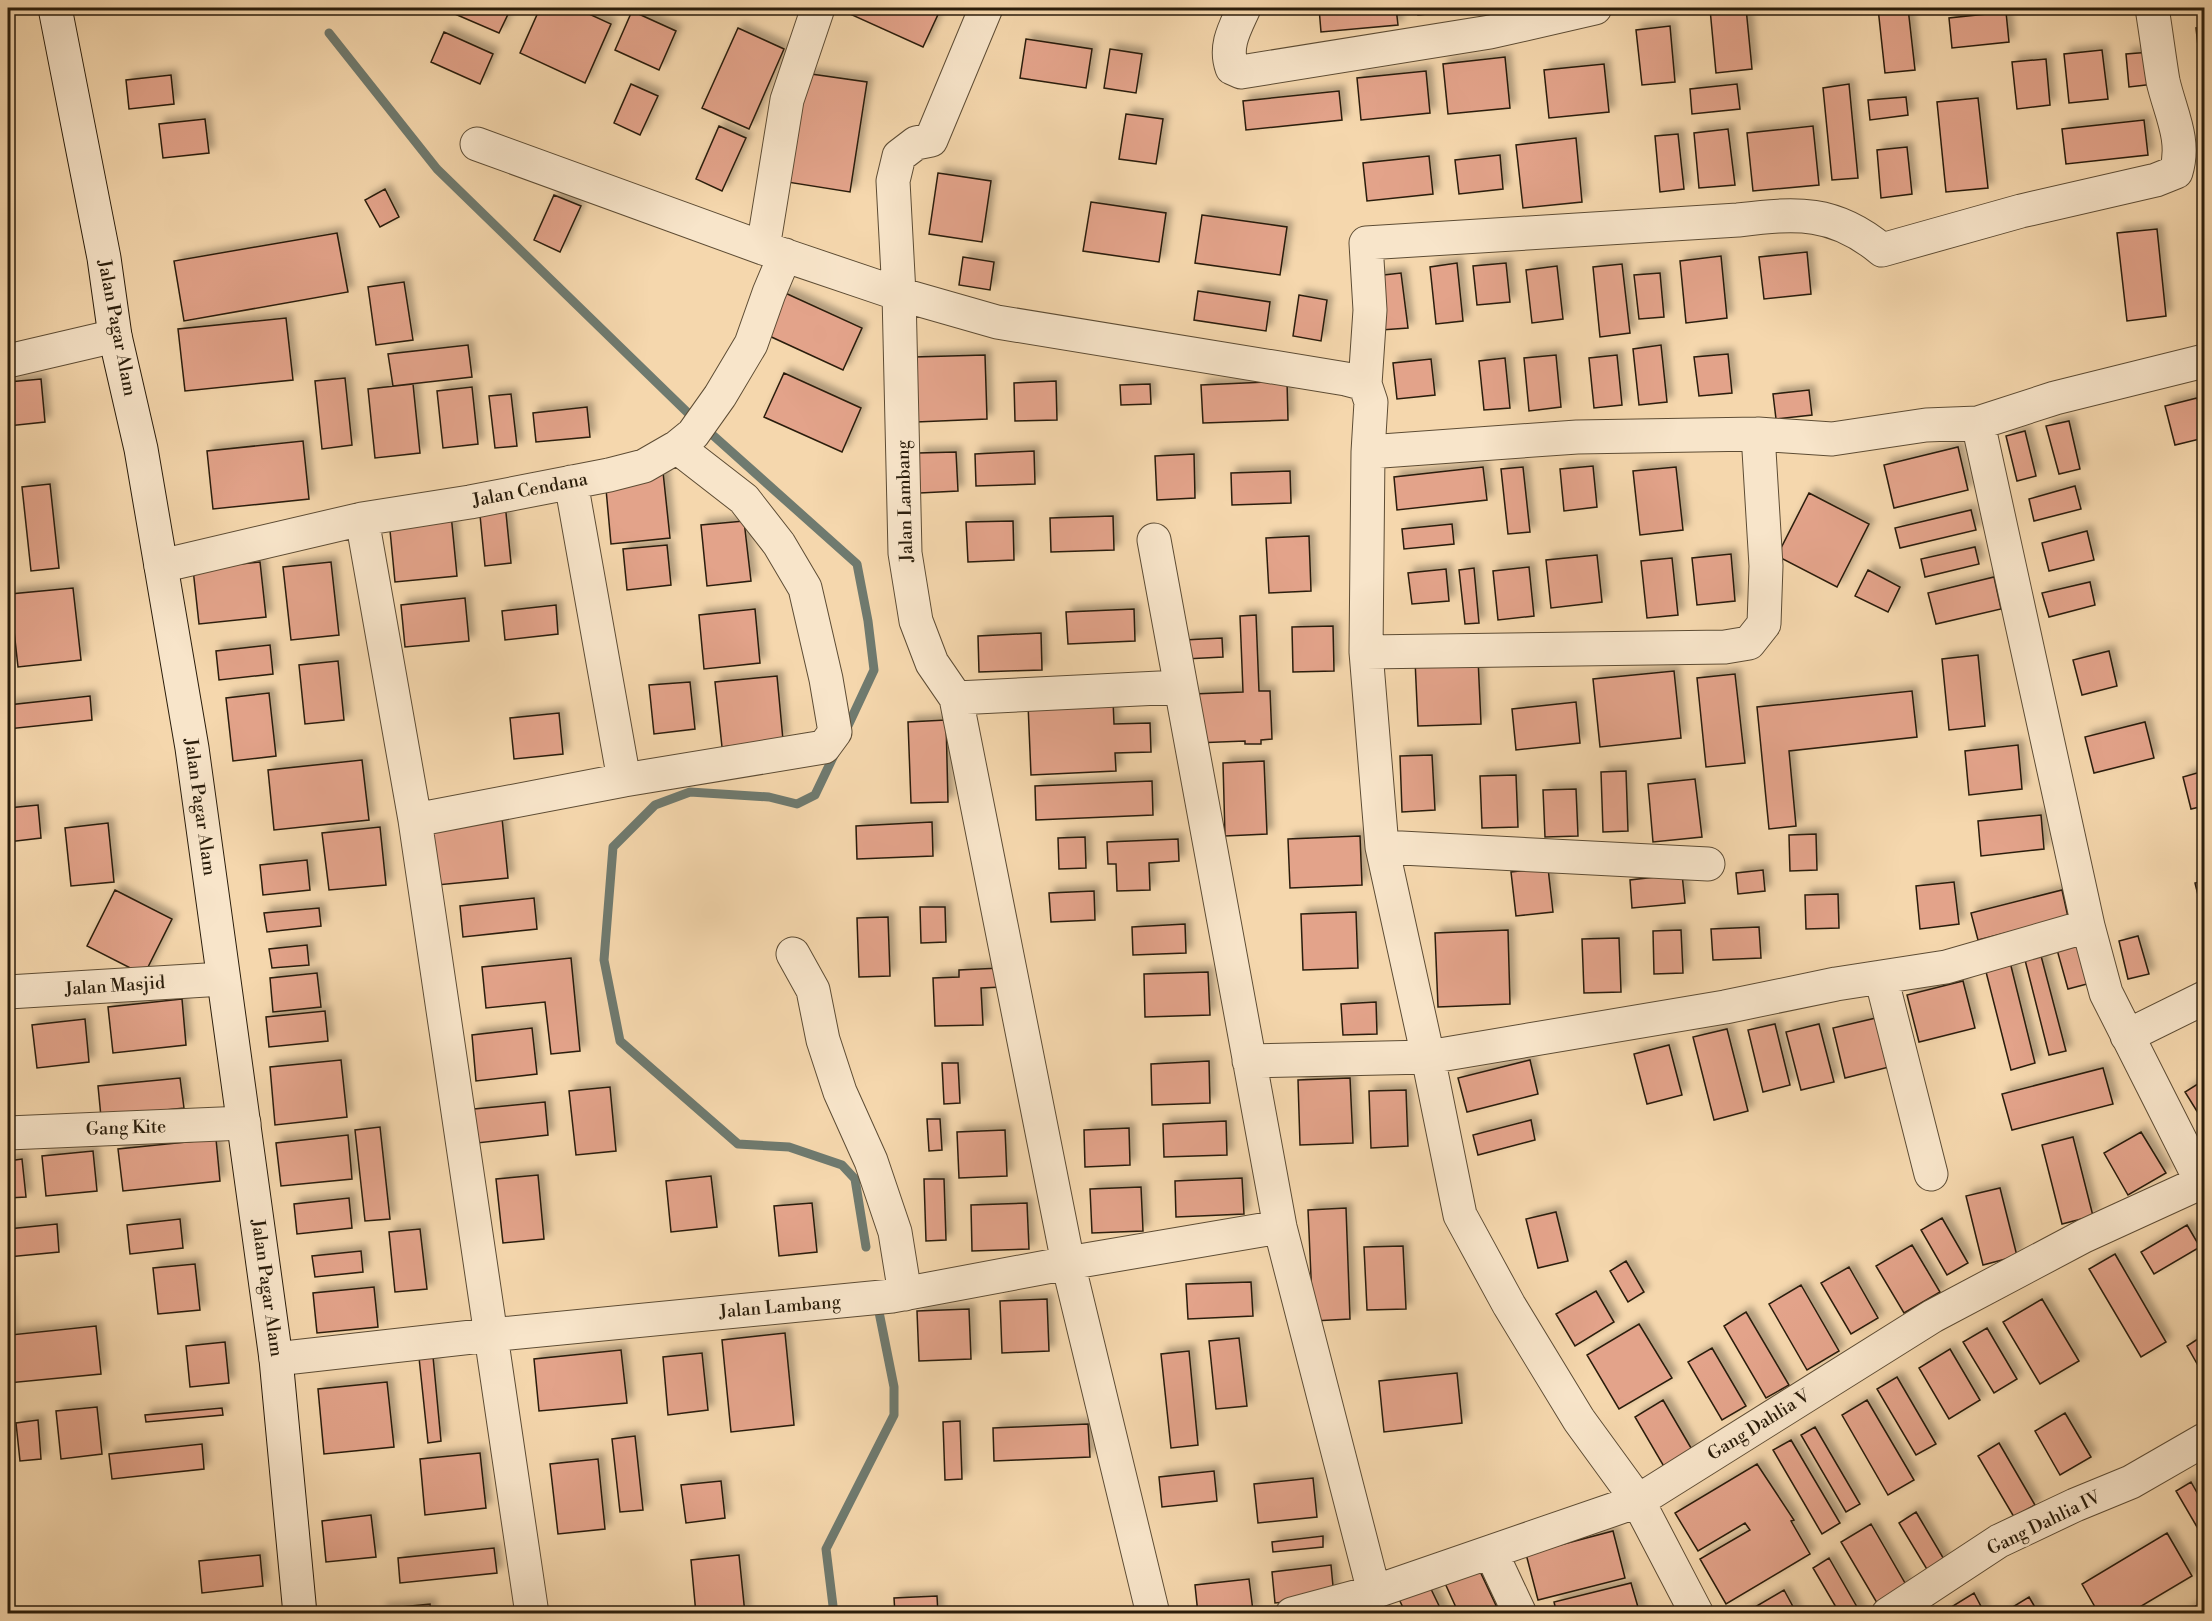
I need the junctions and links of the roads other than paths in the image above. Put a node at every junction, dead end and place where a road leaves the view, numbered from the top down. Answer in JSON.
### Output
{"nodes":[{"id":1,"x":55,"y":8,"type":"edge"},
{"id":2,"x":818,"y":8,"type":"edge"},
{"id":3,"x":986,"y":8,"type":"edge"},
{"id":4,"x":1244,"y":8,"type":"edge"},
{"id":5,"x":1595,"y":8,"type":"edge"},
{"id":6,"x":2152,"y":8,"type":"edge"},
{"id":7,"x":2192,"y":136,"type":"edge"},
{"id":8,"x":477,"y":144,"type":"dead end"},
{"id":9,"x":774,"y":252,"type":"junction"},
{"id":10,"x":899,"y":294,"type":"junction"},
{"id":11,"x":115,"y":336,"type":"junction"},
{"id":12,"x":8,"y":361,"type":"edge"},
{"id":13,"x":2205,"y":361,"type":"edge"},
{"id":14,"x":1365,"y":384,"type":"junction"},
{"id":15,"x":1978,"y":423,"type":"junction"},
{"id":16,"x":1758,"y":435,"type":"junction"},
{"id":17,"x":685,"y":441,"type":"junction"},
{"id":18,"x":1368,"y":452,"type":"junction"},
{"id":19,"x":571,"y":482,"type":"junction"},
{"id":20,"x":362,"y":519,"type":"junction"},
{"id":21,"x":1154,"y":540,"type":"dead end"},
{"id":22,"x":161,"y":566,"type":"junction"},
{"id":23,"x":1366,"y":652,"type":"junction"},
{"id":24,"x":1180,"y":687,"type":"junction"},
{"id":25,"x":956,"y":698,"type":"junction"},
{"id":26,"x":624,"y":780,"type":"junction"},
{"id":27,"x":415,"y":820,"type":"junction"},
{"id":28,"x":1382,"y":847,"type":"junction"},
{"id":29,"x":1708,"y":864,"type":"dead end"},
{"id":30,"x":2088,"y":926,"type":"junction"},
{"id":31,"x":793,"y":954,"type":"dead end"},
{"id":32,"x":1881,"y":977,"type":"junction"},
{"id":33,"x":223,"y":979,"type":"junction"},
{"id":34,"x":8,"y":992,"type":"edge"},
{"id":35,"x":2205,"y":998,"type":"edge"},
{"id":36,"x":2127,"y":1036,"type":"junction"},
{"id":37,"x":1428,"y":1057,"type":"junction"},
{"id":38,"x":1249,"y":1061,"type":"junction"},
{"id":39,"x":244,"y":1123,"type":"junction"},
{"id":40,"x":8,"y":1133,"type":"edge"},
{"id":41,"x":1931,"y":1174,"type":"dead end"},
{"id":42,"x":2203,"y":1185,"type":"edge"},
{"id":43,"x":1280,"y":1227,"type":"junction"},
{"id":44,"x":1068,"y":1263,"type":"junction"},
{"id":45,"x":898,"y":1295,"type":"junction"},
{"id":46,"x":490,"y":1335,"type":"junction"},
{"id":47,"x":276,"y":1359,"type":"junction"},
{"id":48,"x":2205,"y":1440,"type":"edge"},
{"id":49,"x":1638,"y":1501,"type":"junction"},
{"id":50,"x":1491,"y":1552,"type":"junction"},
{"id":51,"x":1374,"y":1592,"type":"junction"},
{"id":52,"x":300,"y":1614,"type":"edge"},
{"id":53,"x":532,"y":1614,"type":"edge"},
{"id":54,"x":1153,"y":1614,"type":"edge"},
{"id":55,"x":1292,"y":1614,"type":"edge"},
{"id":56,"x":1520,"y":1614,"type":"edge"},
{"id":57,"x":1697,"y":1614,"type":"edge"},
{"id":58,"x":1888,"y":1614,"type":"edge"}],
"edges":[{"from":1,"to":11,"type":"street","name":"Jalan Pagar Alam"},
{"from":2,"to":9,"type":"street","name":"Jalan Cendana"},
{"from":3,"to":10,"type":"street","name":"Jalan Lambang"},
{"from":4,"to":5,"type":"street"},
{"from":6,"to":7,"type":"street"},
{"from":7,"to":14,"type":"street"},
{"from":8,"to":9,"type":"street"},
{"from":9,"to":10,"type":"street"},
{"from":9,"to":17,"type":"street","name":"Jalan Cendana"},
{"from":10,"to":14,"type":"street"},
{"from":10,"to":25,"type":"street","name":"Jalan Lambang"},
{"from":11,"to":12,"type":"street"},
{"from":11,"to":22,"type":"street","name":"Jalan Pagar Alam"},
{"from":13,"to":15,"type":"street"},
{"from":14,"to":18,"type":"street"},
{"from":15,"to":16,"type":"street"},
{"from":15,"to":30,"type":"street"},
{"from":16,"to":18,"type":"street"},
{"from":16,"to":23,"type":"street"},
{"from":17,"to":19,"type":"street","name":"Jalan Cendana"},
{"from":17,"to":26,"type":"street"},
{"from":18,"to":23,"type":"street"},
{"from":19,"to":20,"type":"street","name":"Jalan Cendana"},
{"from":19,"to":26,"type":"street"},
{"from":20,"to":22,"type":"street","name":"Jalan Cendana"},
{"from":20,"to":27,"type":"street"},
{"from":21,"to":24,"type":"street"},
{"from":22,"to":33,"type":"street","name":"Jalan Pagar Alam"},
{"from":23,"to":28,"type":"street"},
{"from":24,"to":25,"type":"street"},
{"from":24,"to":38,"type":"street"},
{"from":25,"to":44,"type":"street"},
{"from":26,"to":27,"type":"street"},
{"from":27,"to":46,"type":"street"},
{"from":28,"to":29,"type":"street"},
{"from":28,"to":37,"type":"street"},
{"from":30,"to":32,"type":"street"},
{"from":30,"to":36,"type":"street"},
{"from":31,"to":45,"type":"street"},
{"from":32,"to":37,"type":"street"},
{"from":32,"to":41,"type":"street"},
{"from":33,"to":34,"type":"street","name":"Jalan Masjid"},
{"from":33,"to":39,"type":"street","name":"Jalan Pagar Alam"},
{"from":35,"to":36,"type":"street"},
{"from":36,"to":42,"type":"street"},
{"from":37,"to":38,"type":"street"},
{"from":37,"to":49,"type":"street"},
{"from":38,"to":43,"type":"street"},
{"from":39,"to":40,"type":"street","name":"Gang Kite"},
{"from":39,"to":47,"type":"street","name":"Jalan Pagar Alam"},
{"from":42,"to":49,"type":"street","name":"Gang Dahlia V"},
{"from":43,"to":44,"type":"street","name":"Jalan Lambang"},
{"from":43,"to":51,"type":"street"},
{"from":44,"to":45,"type":"street","name":"Jalan Lambang"},
{"from":44,"to":54,"type":"street"},
{"from":45,"to":46,"type":"street","name":"Jalan Lambang"},
{"from":46,"to":47,"type":"street","name":"Jalan Lambang"},
{"from":46,"to":53,"type":"street"},
{"from":47,"to":52,"type":"street","name":"Jalan Pagar Alam"},
{"from":48,"to":58,"type":"street","name":"Gang Dahlia IV"},
{"from":49,"to":50,"type":"street","name":"Gang Dahlia V"},
{"from":49,"to":57,"type":"street"},
{"from":50,"to":51,"type":"street","name":"Gang Dahlia V"},
{"from":50,"to":56,"type":"street"},
{"from":51,"to":55,"type":"street","name":"Gang Dahlia V"}]}
